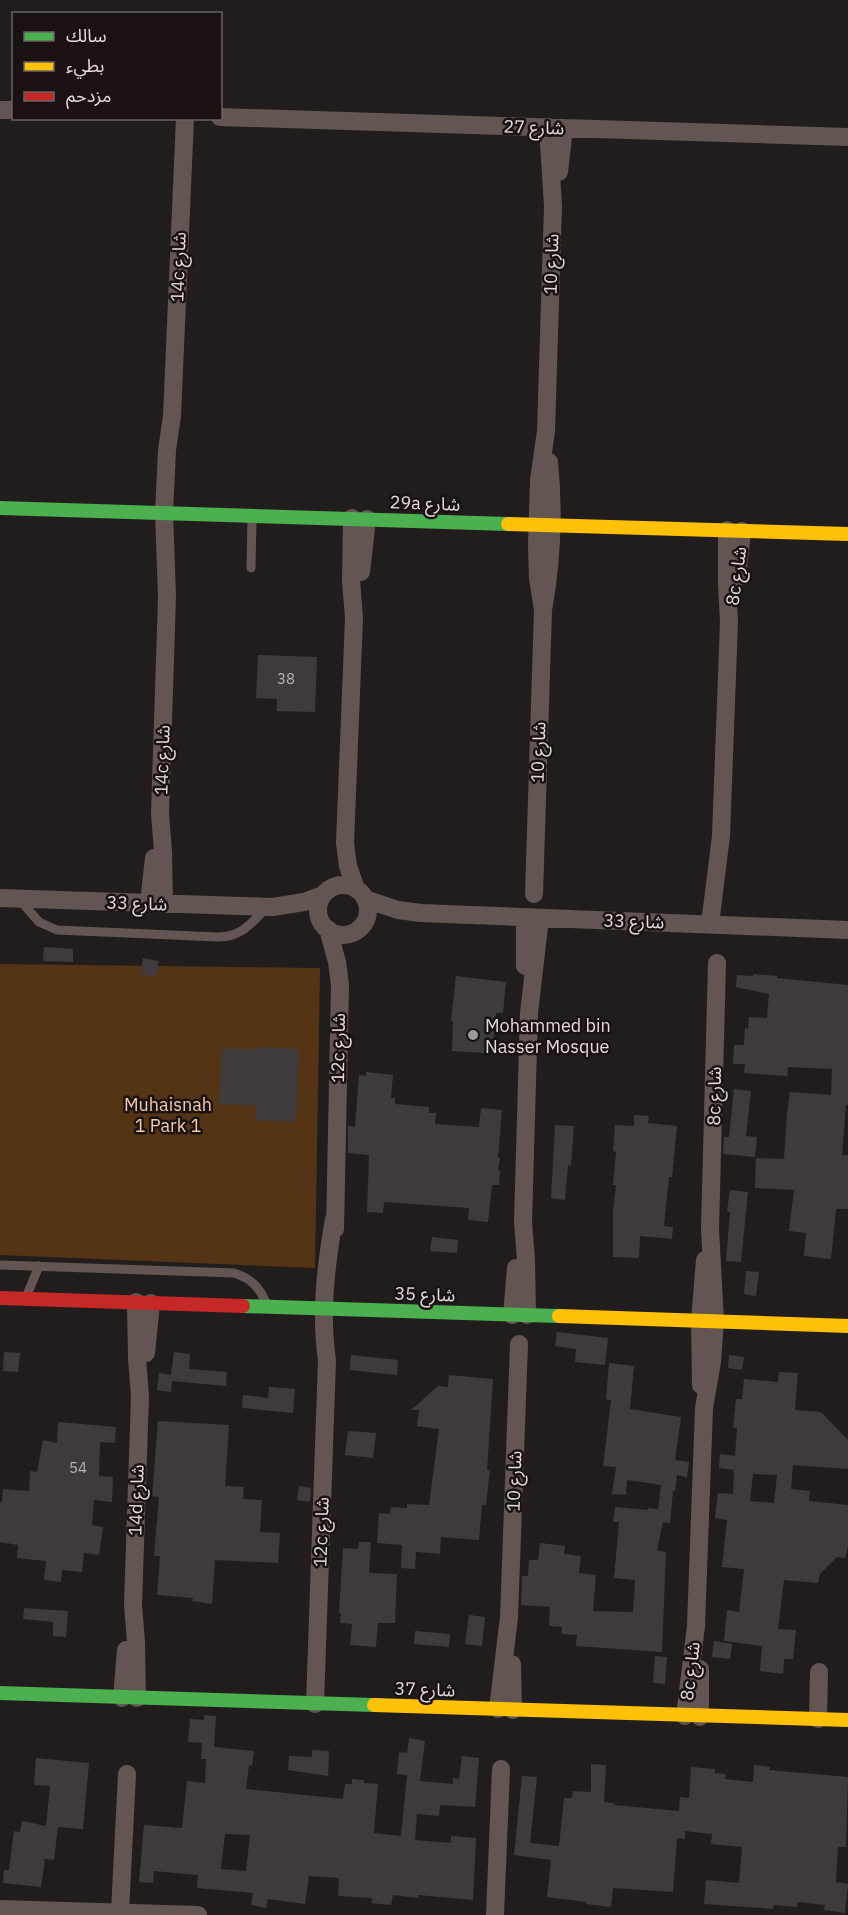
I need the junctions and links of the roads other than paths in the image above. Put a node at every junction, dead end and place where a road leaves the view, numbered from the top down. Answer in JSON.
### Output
{"nodes":[{"id":1,"x":222,"y":117,"type":"edge"},
{"id":2,"x":184,"y":120,"type":"edge"},
{"id":3,"x":556,"y":128,"type":"junction"},
{"id":4,"x":848,"y":137,"type":"edge"},
{"id":5,"x":0,"y":507,"type":"edge"},
{"id":6,"x":171,"y":513,"type":"junction"},
{"id":7,"x":252,"y":516,"type":"junction"},
{"id":8,"x":360,"y":519,"type":"junction"},
{"id":9,"x":545,"y":524,"type":"junction"},
{"id":10,"x":735,"y":530,"type":"junction"},
{"id":11,"x":848,"y":534,"type":"edge"},
{"id":12,"x":251,"y":568,"type":"dead end"},
{"id":13,"x":345,"y":843,"type":"junction"},
{"id":14,"x":325,"y":892,"type":"junction"},
{"id":15,"x":361,"y":894,"type":"junction"},
{"id":16,"x":534,"y":894,"type":"dead end"},
{"id":17,"x":0,"y":898,"type":"edge"},
{"id":18,"x":19,"y":899,"type":"junction"},
{"id":19,"x":157,"y":904,"type":"junction"},
{"id":20,"x":270,"y":907,"type":"junction"},
{"id":21,"x":421,"y":913,"type":"junction"},
{"id":22,"x":532,"y":917,"type":"junction"},
{"id":23,"x":717,"y":925,"type":"junction"},
{"id":24,"x":325,"y":926,"type":"junction"},
{"id":25,"x":359,"y":927,"type":"junction"},
{"id":26,"x":848,"y":930,"type":"edge"},
{"id":27,"x":717,"y":963,"type":"dead end"},
{"id":28,"x":340,"y":985,"type":"junction"},
{"id":29,"x":0,"y":1265,"type":"edge"},
{"id":30,"x":39,"y":1266,"type":"junction"},
{"id":31,"x":0,"y":1298,"type":"edge"},
{"id":32,"x":26,"y":1299,"type":"junction"},
{"id":33,"x":144,"y":1303,"type":"junction"},
{"id":34,"x":268,"y":1307,"type":"junction"},
{"id":35,"x":331,"y":1309,"type":"junction"},
{"id":36,"x":520,"y":1315,"type":"junction"},
{"id":37,"x":708,"y":1321,"type":"junction"},
{"id":38,"x":848,"y":1326,"type":"edge"},
{"id":39,"x":519,"y":1344,"type":"dead end"},
{"id":40,"x":819,"y":1672,"type":"dead end"},
{"id":41,"x":0,"y":1693,"type":"edge"},
{"id":42,"x":129,"y":1698,"type":"junction"},
{"id":43,"x":315,"y":1704,"type":"junction"},
{"id":44,"x":505,"y":1709,"type":"junction"},
{"id":45,"x":693,"y":1717,"type":"junction"},
{"id":46,"x":818,"y":1719,"type":"junction"},
{"id":47,"x":848,"y":1720,"type":"edge"},
{"id":48,"x":501,"y":1769,"type":"dead end"},
{"id":49,"x":127,"y":1774,"type":"dead end"},
{"id":50,"x":0,"y":1909,"type":"edge"},
{"id":51,"x":120,"y":1912,"type":"junction"},
{"id":52,"x":198,"y":1915,"type":"edge"},
{"id":53,"x":495,"y":1915,"type":"edge"}],
"edges":[{"from":1,"to":3,"type":"street","name":"شارع 27"},
{"from":2,"to":6,"type":"street","name":"14c شارع"},
{"from":3,"to":4,"type":"street","name":"شارع 27"},
{"from":3,"to":9,"type":"street","name":"شارع 10"},
{"from":5,"to":6,"type":"street","name":"29a شارع"},
{"from":6,"to":7,"type":"street","name":"29a شارع"},
{"from":6,"to":19,"type":"street","name":"14c شارع"},
{"from":7,"to":8,"type":"street","name":"29a شارع"},
{"from":7,"to":12,"type":"lane"},
{"from":8,"to":9,"type":"street","name":"29a شارع"},
{"from":8,"to":13,"type":"street"},
{"from":9,"to":10,"type":"street","name":"29a شارع"},
{"from":9,"to":16,"type":"street","name":"شارع 10"},
{"from":10,"to":11,"type":"street","name":"29a شارع"},
{"from":10,"to":23,"type":"street","name":"8c شارع"},
{"from":13,"to":14,"type":"street"},
{"from":13,"to":15,"type":"street"},
{"from":14,"to":15,"type":"street"},
{"from":14,"to":20,"type":"street","name":"شارع 33"},
{"from":14,"to":24,"type":"street"},
{"from":15,"to":21,"type":"street","name":"شارع 33"},
{"from":15,"to":25,"type":"street"},
{"from":17,"to":18,"type":"street","name":"شارع 33"},
{"from":18,"to":19,"type":"street","name":"شارع 33"},
{"from":18,"to":20,"type":"lane"},
{"from":19,"to":20,"type":"street","name":"شارع 33"},
{"from":20,"to":24,"type":"street","name":"شارع 33"},
{"from":21,"to":22,"type":"street","name":"شارع 33"},
{"from":21,"to":25,"type":"street","name":"شارع 33"},
{"from":22,"to":23,"type":"street","name":"شارع 33"},
{"from":22,"to":36,"type":"street"},
{"from":23,"to":26,"type":"street","name":"شارع 33"},
{"from":24,"to":25,"type":"street"},
{"from":24,"to":28,"type":"street","name":"12c شارع"},
{"from":25,"to":28,"type":"street","name":"12c شارع"},
{"from":27,"to":37,"type":"street","name":"8c شارع"},
{"from":28,"to":35,"type":"street","name":"12c شارع"},
{"from":29,"to":30,"type":"lane"},
{"from":30,"to":32,"type":"lane"},
{"from":30,"to":34,"type":"lane"},
{"from":31,"to":32,"type":"street","name":"شارع 35"},
{"from":32,"to":33,"type":"street","name":"شارع 35"},
{"from":33,"to":34,"type":"street","name":"شارع 35"},
{"from":33,"to":42,"type":"street","name":"14d شارع"},
{"from":34,"to":35,"type":"street","name":"شارع 35"},
{"from":35,"to":36,"type":"street","name":"شارع 35"},
{"from":35,"to":43,"type":"street","name":"12c شارع"},
{"from":36,"to":37,"type":"street","name":"شارع 35"},
{"from":37,"to":38,"type":"street","name":"شارع 35"},
{"from":37,"to":45,"type":"street","name":"8c شارع"},
{"from":39,"to":44,"type":"street","name":"شارع 10"},
{"from":40,"to":46,"type":"street"},
{"from":41,"to":42,"type":"street","name":"شارع 37"},
{"from":42,"to":43,"type":"street","name":"شارع 37"},
{"from":43,"to":44,"type":"street","name":"شارع 37"},
{"from":44,"to":45,"type":"street","name":"شارع 37"},
{"from":45,"to":46,"type":"street","name":"شارع 37"},
{"from":46,"to":47,"type":"street","name":"شارع 37"},
{"from":48,"to":53,"type":"street"},
{"from":49,"to":51,"type":"street"},
{"from":50,"to":51,"type":"street"},
{"from":51,"to":52,"type":"street"}]}
